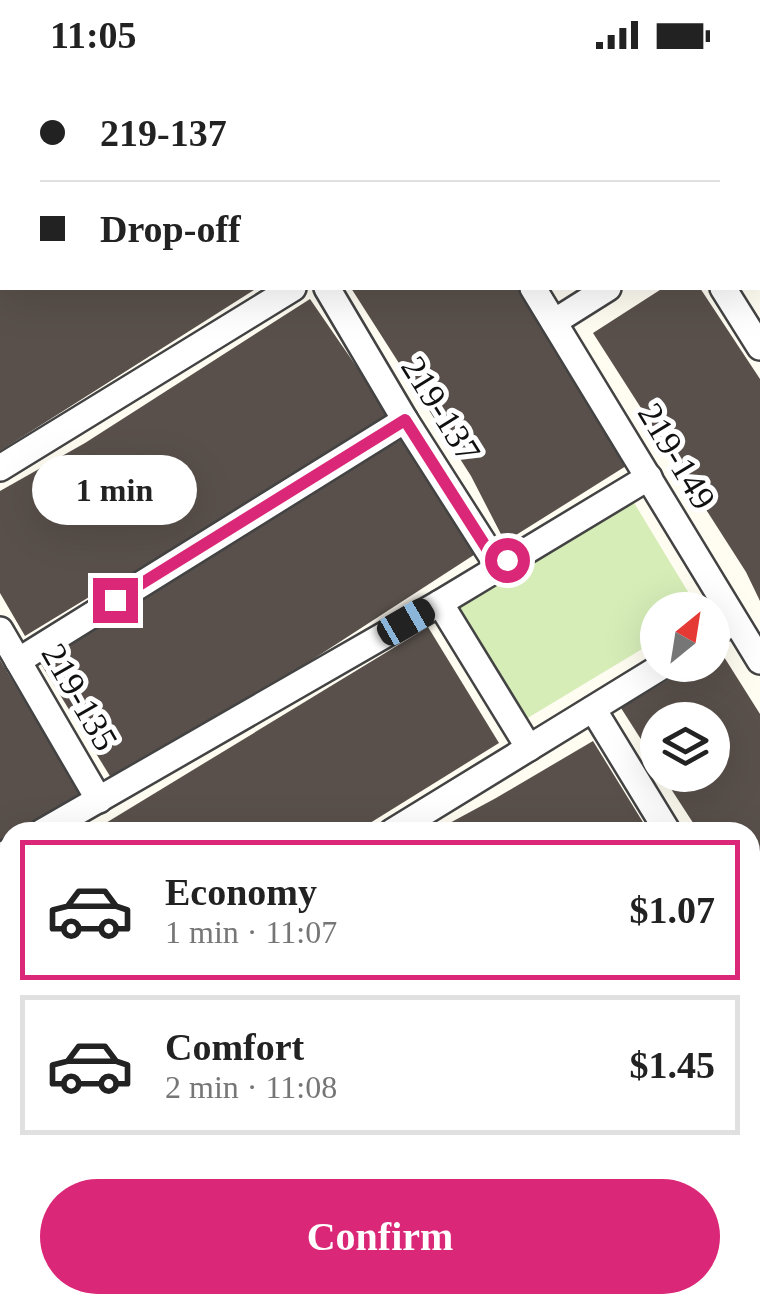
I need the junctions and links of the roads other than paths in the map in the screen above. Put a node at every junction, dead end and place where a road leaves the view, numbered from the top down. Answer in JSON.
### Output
{"nodes":[{"id":1,"x":290,"y":290,"type":"edge"},
{"id":2,"x":328,"y":290,"type":"edge"},
{"id":3,"x":534,"y":290,"type":"edge"},
{"id":4,"x":605,"y":290,"type":"edge"},
{"id":5,"x":725,"y":290,"type":"edge"},
{"id":6,"x":554,"y":322,"type":"junction"},
{"id":7,"x":760,"y":348,"type":"edge"},
{"id":8,"x":405,"y":420,"type":"junction"},
{"id":9,"x":0,"y":468,"type":"edge"},
{"id":10,"x":650,"y":477,"type":"junction"},
{"id":11,"x":498,"y":566,"type":"junction"},
{"id":12,"x":440,"y":602,"type":"junction"},
{"id":13,"x":735,"y":621,"type":"junction"},
{"id":14,"x":730,"y":624,"type":"edge"},
{"id":15,"x":0,"y":630,"type":"edge"},
{"id":16,"x":18,"y":661,"type":"junction"},
{"id":17,"x":760,"y":661,"type":"edge"},
{"id":18,"x":640,"y":680,"type":"edge"},
{"id":19,"x":592,"y":709,"type":"junction"},
{"id":20,"x":530,"y":748,"type":"junction"},
{"id":21,"x":99,"y":800,"type":"junction"},
{"id":22,"x":60,"y":822,"type":"edge"},
{"id":23,"x":408,"y":822,"type":"edge"},
{"id":24,"x":662,"y":822,"type":"edge"}],
"edges":[{"from":1,"to":9,"type":"street"},
{"from":2,"to":8,"type":"street","name":"219-137"},
{"from":3,"to":6,"type":"street","name":"219-149"},
{"from":4,"to":6,"type":"street"},
{"from":5,"to":7,"type":"street"},
{"from":6,"to":10,"type":"street","name":"219-149"},
{"from":8,"to":11,"type":"street","name":"219-137"},
{"from":8,"to":16,"type":"street"},
{"from":10,"to":11,"type":"street"},
{"from":10,"to":13,"type":"street","name":"219-149"},
{"from":11,"to":12,"type":"street"},
{"from":12,"to":20,"type":"street"},
{"from":12,"to":21,"type":"street"},
{"from":13,"to":14,"type":"street"},
{"from":13,"to":17,"type":"street","name":"219-149"},
{"from":15,"to":16,"type":"street","name":"219-135"},
{"from":16,"to":21,"type":"street","name":"219-135"},
{"from":18,"to":19,"type":"street"},
{"from":19,"to":20,"type":"street"},
{"from":19,"to":24,"type":"street"},
{"from":20,"to":23,"type":"street"},
{"from":21,"to":22,"type":"street"}]}
